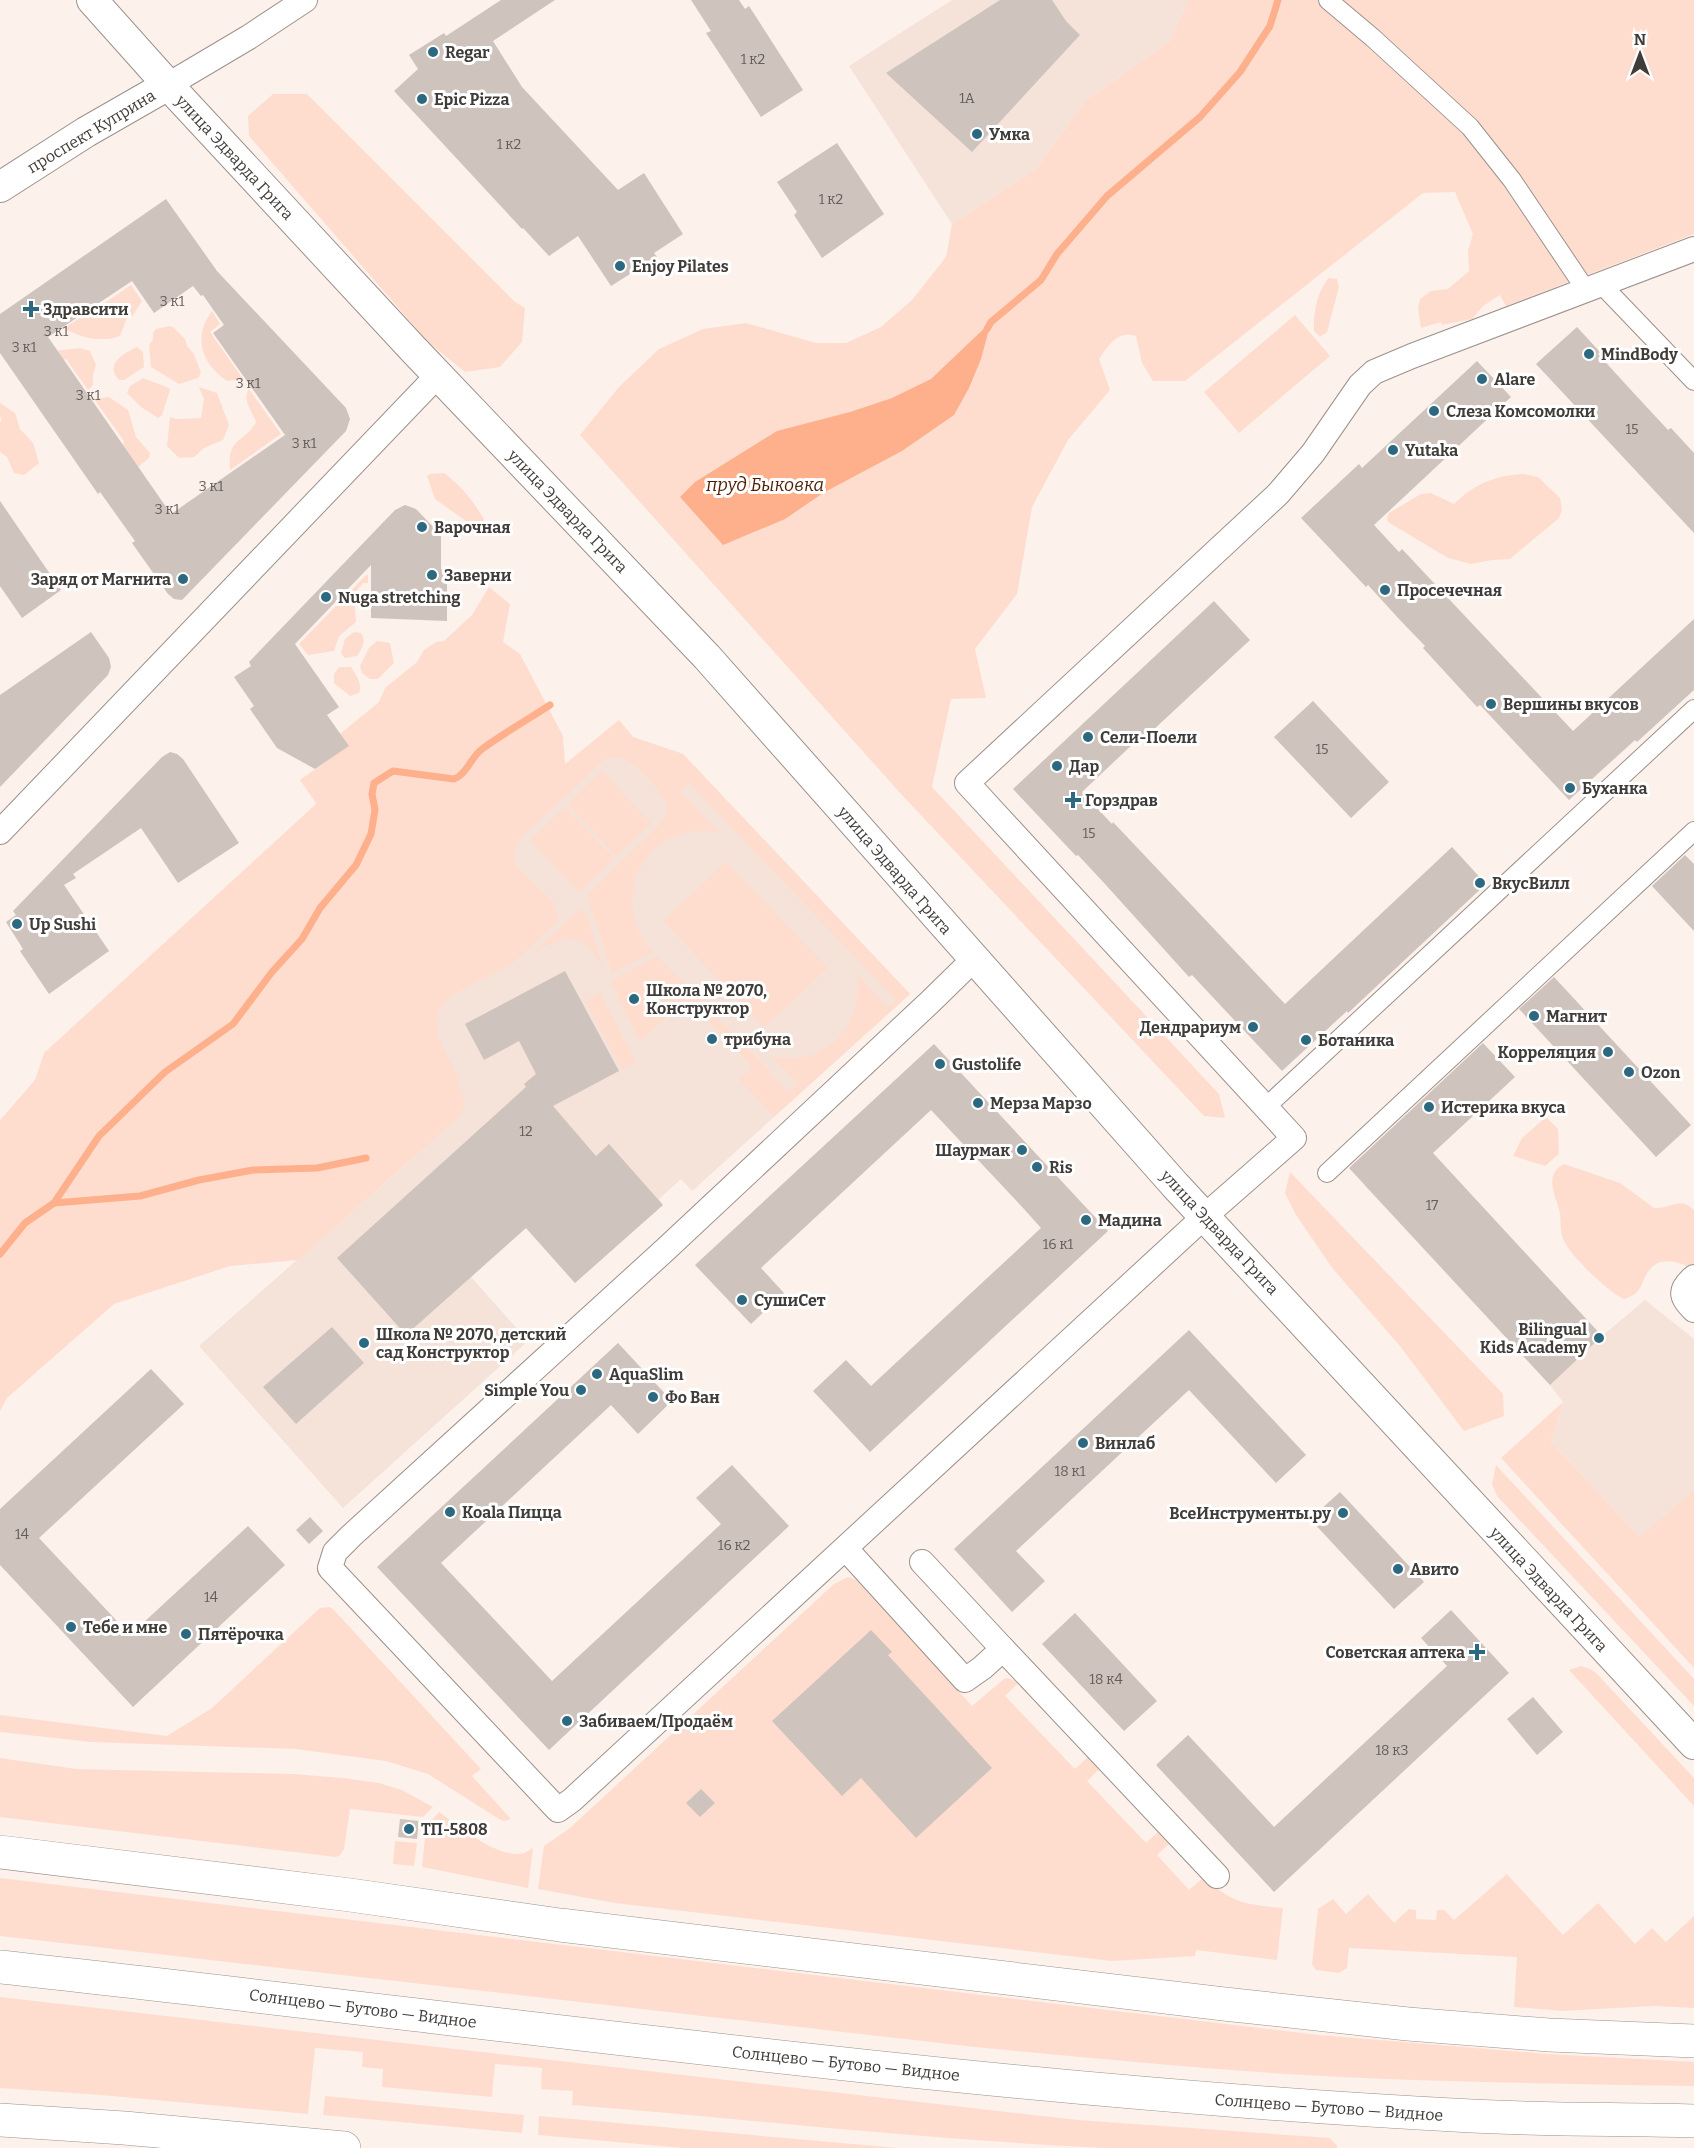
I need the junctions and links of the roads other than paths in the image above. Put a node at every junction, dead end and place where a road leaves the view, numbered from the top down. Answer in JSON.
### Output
{"nodes":[{"id":1,"x":92,"y":0,"type":"edge"},
{"id":2,"x":305,"y":0,"type":"edge"},
{"id":3,"x":1328,"y":0,"type":"edge"},
{"id":4,"x":168,"y":86,"type":"junction"},
{"id":5,"x":0,"y":187,"type":"edge"},
{"id":6,"x":1694,"y":249,"type":"edge"},
{"id":7,"x":1593,"y":287,"type":"junction"},
{"id":8,"x":438,"y":375,"type":"junction"},
{"id":9,"x":1694,"y":381,"type":"edge"},
{"id":10,"x":1694,"y":709,"type":"edge"},
{"id":11,"x":1694,"y":831,"type":"edge"},
{"id":12,"x":0,"y":832,"type":"edge"},
{"id":13,"x":974,"y":959,"type":"junction"},
{"id":14,"x":1266,"y":1107,"type":"junction"},
{"id":15,"x":1327,"y":1173,"type":"dead end"},
{"id":16,"x":1205,"y":1216,"type":"junction"},
{"id":17,"x":1694,"y":1277,"type":"edge"},
{"id":18,"x":1694,"y":1310,"type":"edge"},
{"id":19,"x":846,"y":1550,"type":"junction"},
{"id":20,"x":922,"y":1562,"type":"dead end"},
{"id":21,"x":1004,"y":1649,"type":"junction"},
{"id":22,"x":1694,"y":1744,"type":"edge"},
{"id":23,"x":0,"y":1852,"type":"edge"},
{"id":24,"x":1217,"y":1876,"type":"dead end"},
{"id":25,"x":0,"y":1967,"type":"edge"},
{"id":26,"x":1694,"y":2041,"type":"edge"},
{"id":27,"x":0,"y":2120,"type":"edge"},
{"id":28,"x":1694,"y":2121,"type":"edge"},
{"id":29,"x":344,"y":2148,"type":"edge"}],
"edges":[{"from":1,"to":4,"type":"street","name":"улица Эдварда Грига"},
{"from":2,"to":4,"type":"street","name":"проспект Куприна"},
{"from":3,"to":7,"type":"street"},
{"from":4,"to":5,"type":"street","name":"проспект Куприна"},
{"from":4,"to":8,"type":"street","name":"улица Эдварда Грига"},
{"from":6,"to":7,"type":"street"},
{"from":7,"to":9,"type":"street"},
{"from":7,"to":14,"type":"street"},
{"from":8,"to":12,"type":"street"},
{"from":8,"to":13,"type":"street","name":"улица Эдварда Грига"},
{"from":10,"to":14,"type":"street"},
{"from":11,"to":15,"type":"street"},
{"from":13,"to":16,"type":"street","name":"улица Эдварда Грига"},
{"from":13,"to":19,"type":"street"},
{"from":14,"to":16,"type":"street"},
{"from":16,"to":19,"type":"street"},
{"from":16,"to":22,"type":"street","name":"улица Эдварда Грига"},
{"from":17,"to":18,"type":"street"},
{"from":19,"to":21,"type":"street"},
{"from":20,"to":21,"type":"street"},
{"from":21,"to":24,"type":"street"},
{"from":23,"to":26,"type":"main road"},
{"from":25,"to":28,"type":"main road","name":"Солнцево — Бутово — Видное"},
{"from":27,"to":29,"type":"main road"}]}
